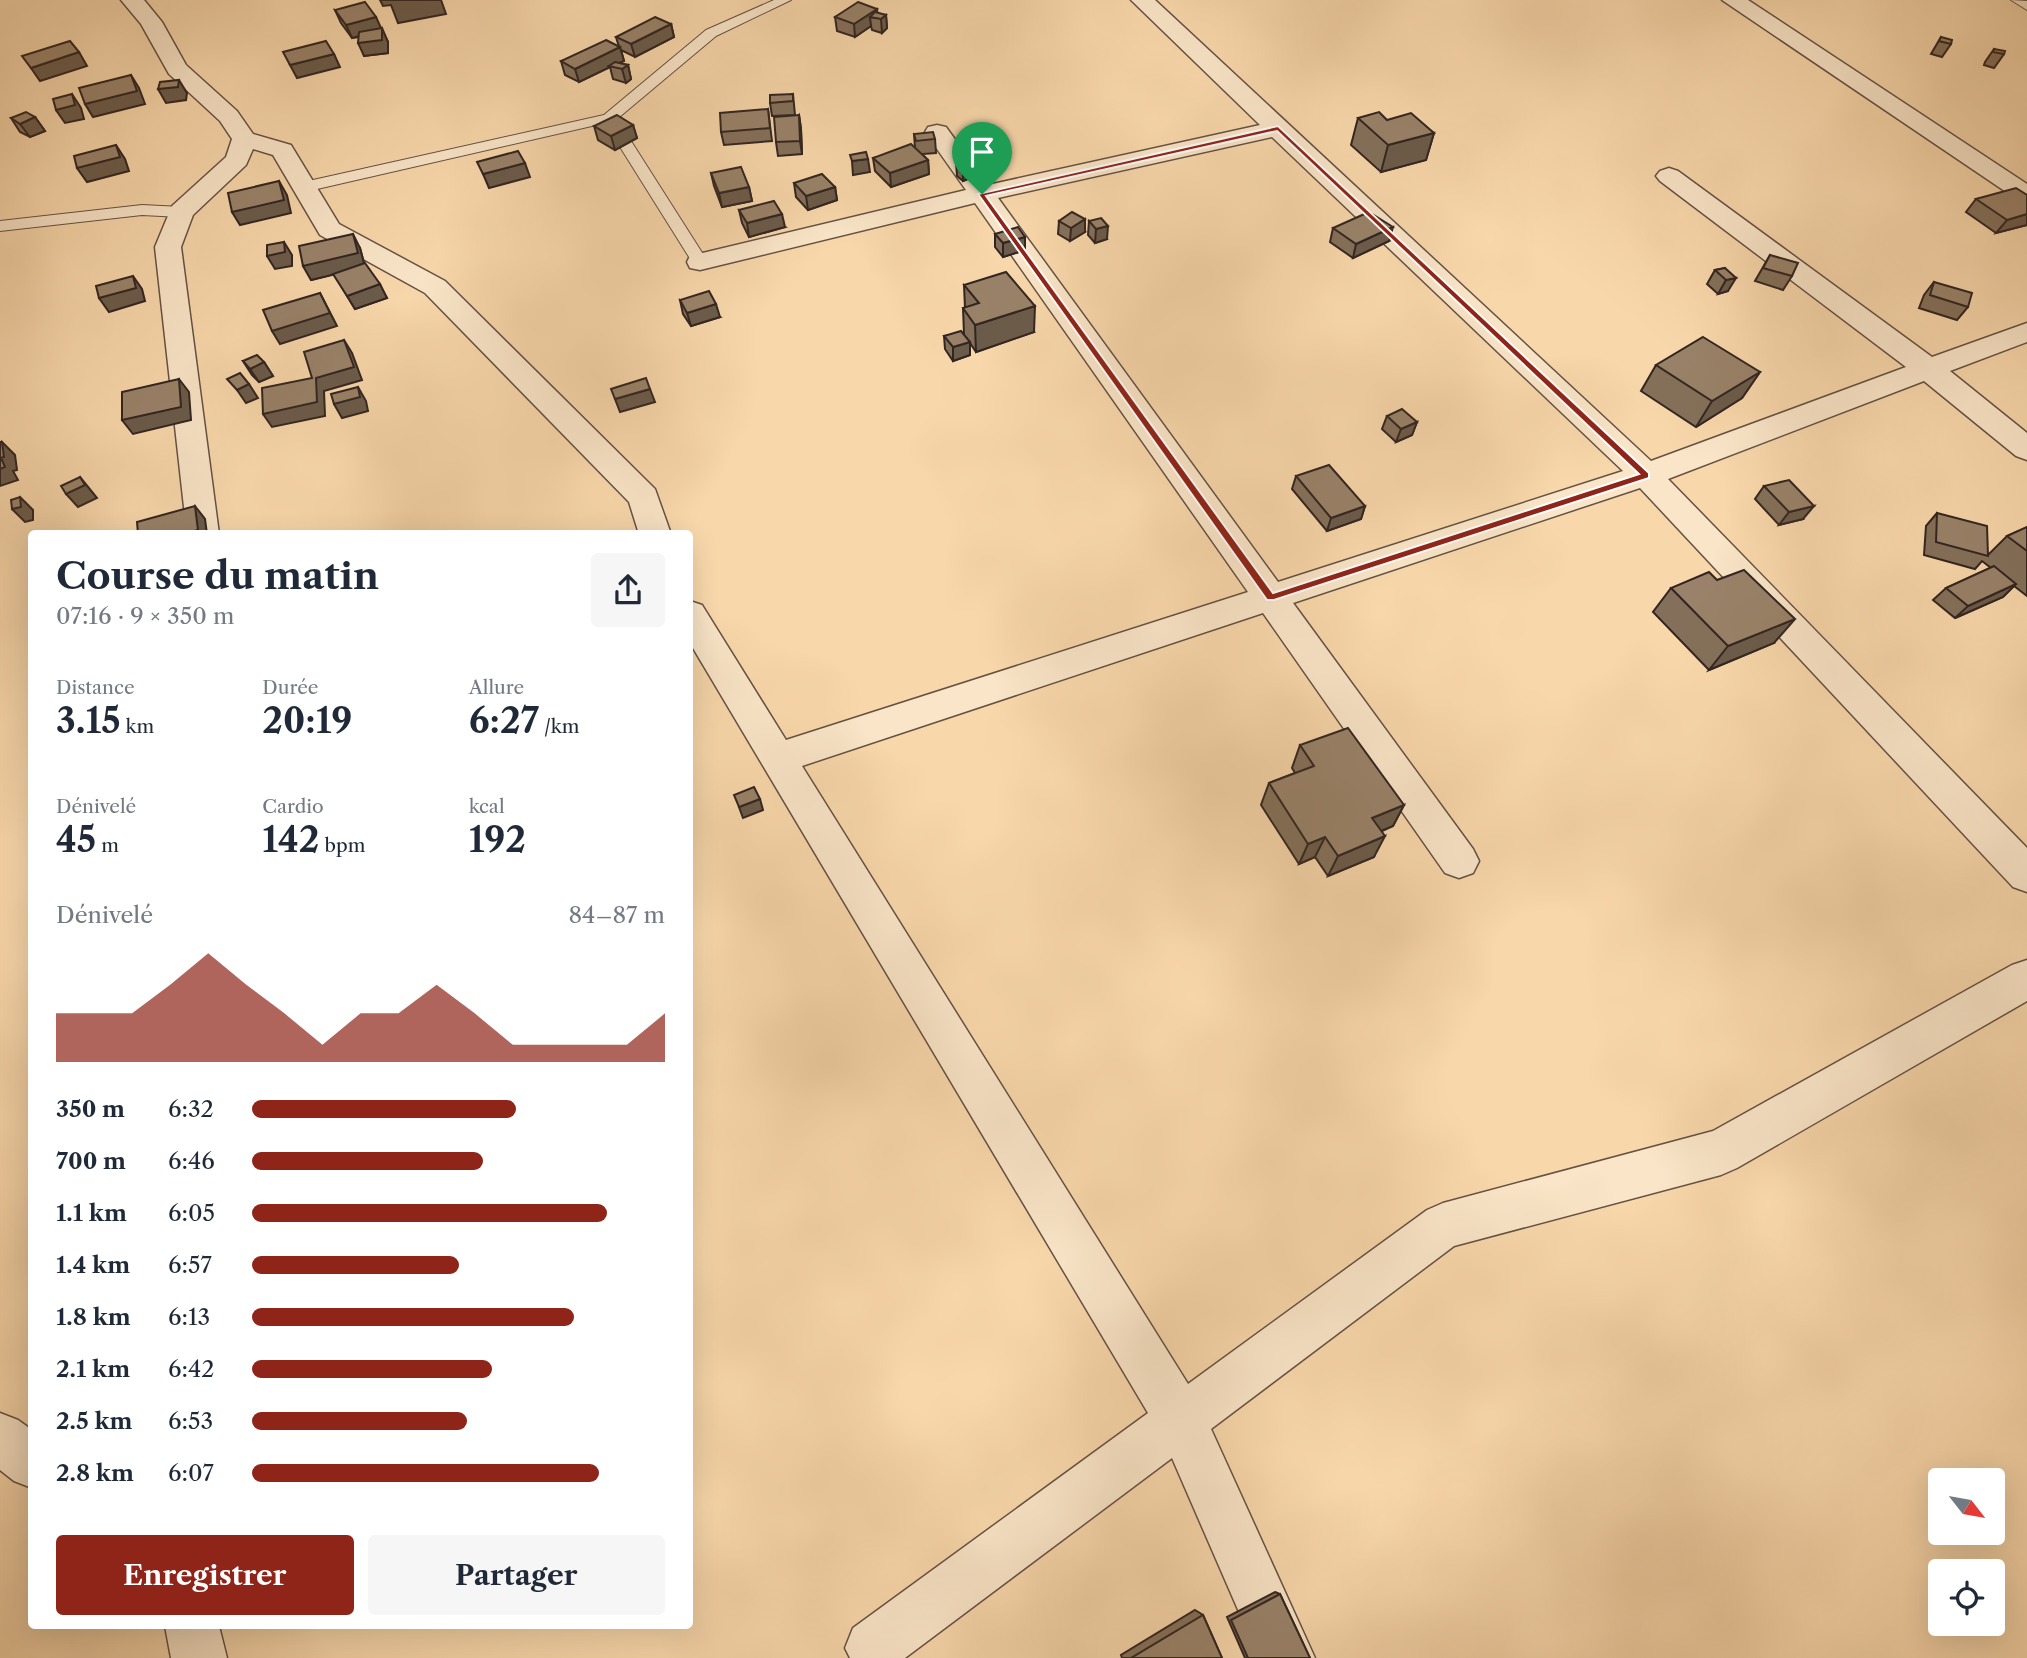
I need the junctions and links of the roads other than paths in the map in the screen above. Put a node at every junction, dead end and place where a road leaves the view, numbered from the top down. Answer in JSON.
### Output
{"nodes":[{"id":1,"x":132,"y":0,"type":"edge"},
{"id":2,"x":785,"y":0,"type":"edge"},
{"id":3,"x":1142,"y":0,"type":"edge"},
{"id":4,"x":1733,"y":0,"type":"edge"},
{"id":5,"x":2017,"y":0,"type":"edge"},
{"id":6,"x":2027,"y":6,"type":"edge"},
{"id":7,"x":608,"y":118,"type":"junction"},
{"id":8,"x":1278,"y":128,"type":"junction"},
{"id":9,"x":937,"y":132,"type":"dead end"},
{"id":10,"x":244,"y":139,"type":"junction"},
{"id":11,"x":1669,"y":176,"type":"dead end"},
{"id":12,"x":304,"y":187,"type":"junction"},
{"id":13,"x":982,"y":194,"type":"junction"},
{"id":14,"x":2027,"y":195,"type":"edge"},
{"id":15,"x":181,"y":212,"type":"junction"},
{"id":16,"x":0,"y":226,"type":"edge"},
{"id":17,"x":700,"y":262,"type":"joint"},
{"id":18,"x":2027,"y":332,"type":"edge"},
{"id":19,"x":1928,"y":369,"type":"junction"},
{"id":20,"x":2027,"y":449,"type":"edge"},
{"id":21,"x":1646,"y":475,"type":"junction"},
{"id":22,"x":202,"y":530,"type":"edge"},
{"id":23,"x":654,"y":530,"type":"edge"},
{"id":24,"x":1270,"y":598,"type":"junction"},
{"id":25,"x":693,"y":619,"type":"edge"},
{"id":26,"x":779,"y":758,"type":"junction"},
{"id":27,"x":1459,"y":861,"type":"dead end"},
{"id":28,"x":2027,"y":875,"type":"edge"},
{"id":29,"x":2027,"y":979,"type":"edge"},
{"id":30,"x":1181,"y":1420,"type":"junction"},
{"id":31,"x":0,"y":1438,"type":"edge"},
{"id":32,"x":28,"y":1460,"type":"edge"},
{"id":33,"x":193,"y":1629,"type":"edge"},
{"id":34,"x":873,"y":1648,"type":"dead end"},
{"id":35,"x":199,"y":1658,"type":"edge"},
{"id":36,"x":1287,"y":1658,"type":"edge"}],
"edges":[{"from":1,"to":10,"type":"street"},
{"from":2,"to":7,"type":"lane"},
{"from":3,"to":8,"type":"street"},
{"from":4,"to":14,"type":"street"},
{"from":5,"to":6,"type":"lane"},
{"from":7,"to":12,"type":"lane"},
{"from":7,"to":17,"type":"lane"},
{"from":8,"to":13,"type":"street"},
{"from":8,"to":21,"type":"street"},
{"from":9,"to":13,"type":"street"},
{"from":10,"to":12,"type":"street"},
{"from":10,"to":15,"type":"street"},
{"from":11,"to":19,"type":"street"},
{"from":12,"to":23,"type":"street"},
{"from":13,"to":17,"type":"street"},
{"from":13,"to":24,"type":"street"},
{"from":15,"to":16,"type":"lane"},
{"from":15,"to":22,"type":"street"},
{"from":18,"to":19,"type":"street"},
{"from":19,"to":20,"type":"street"},
{"from":19,"to":21,"type":"street"},
{"from":21,"to":24,"type":"street"},
{"from":21,"to":28,"type":"street"},
{"from":24,"to":26,"type":"street"},
{"from":24,"to":27,"type":"street"},
{"from":25,"to":26,"type":"street"},
{"from":26,"to":30,"type":"street"},
{"from":29,"to":30,"type":"street"},
{"from":30,"to":34,"type":"street"},
{"from":30,"to":36,"type":"street"},
{"from":31,"to":32,"type":"street"},
{"from":33,"to":35,"type":"street"}]}
